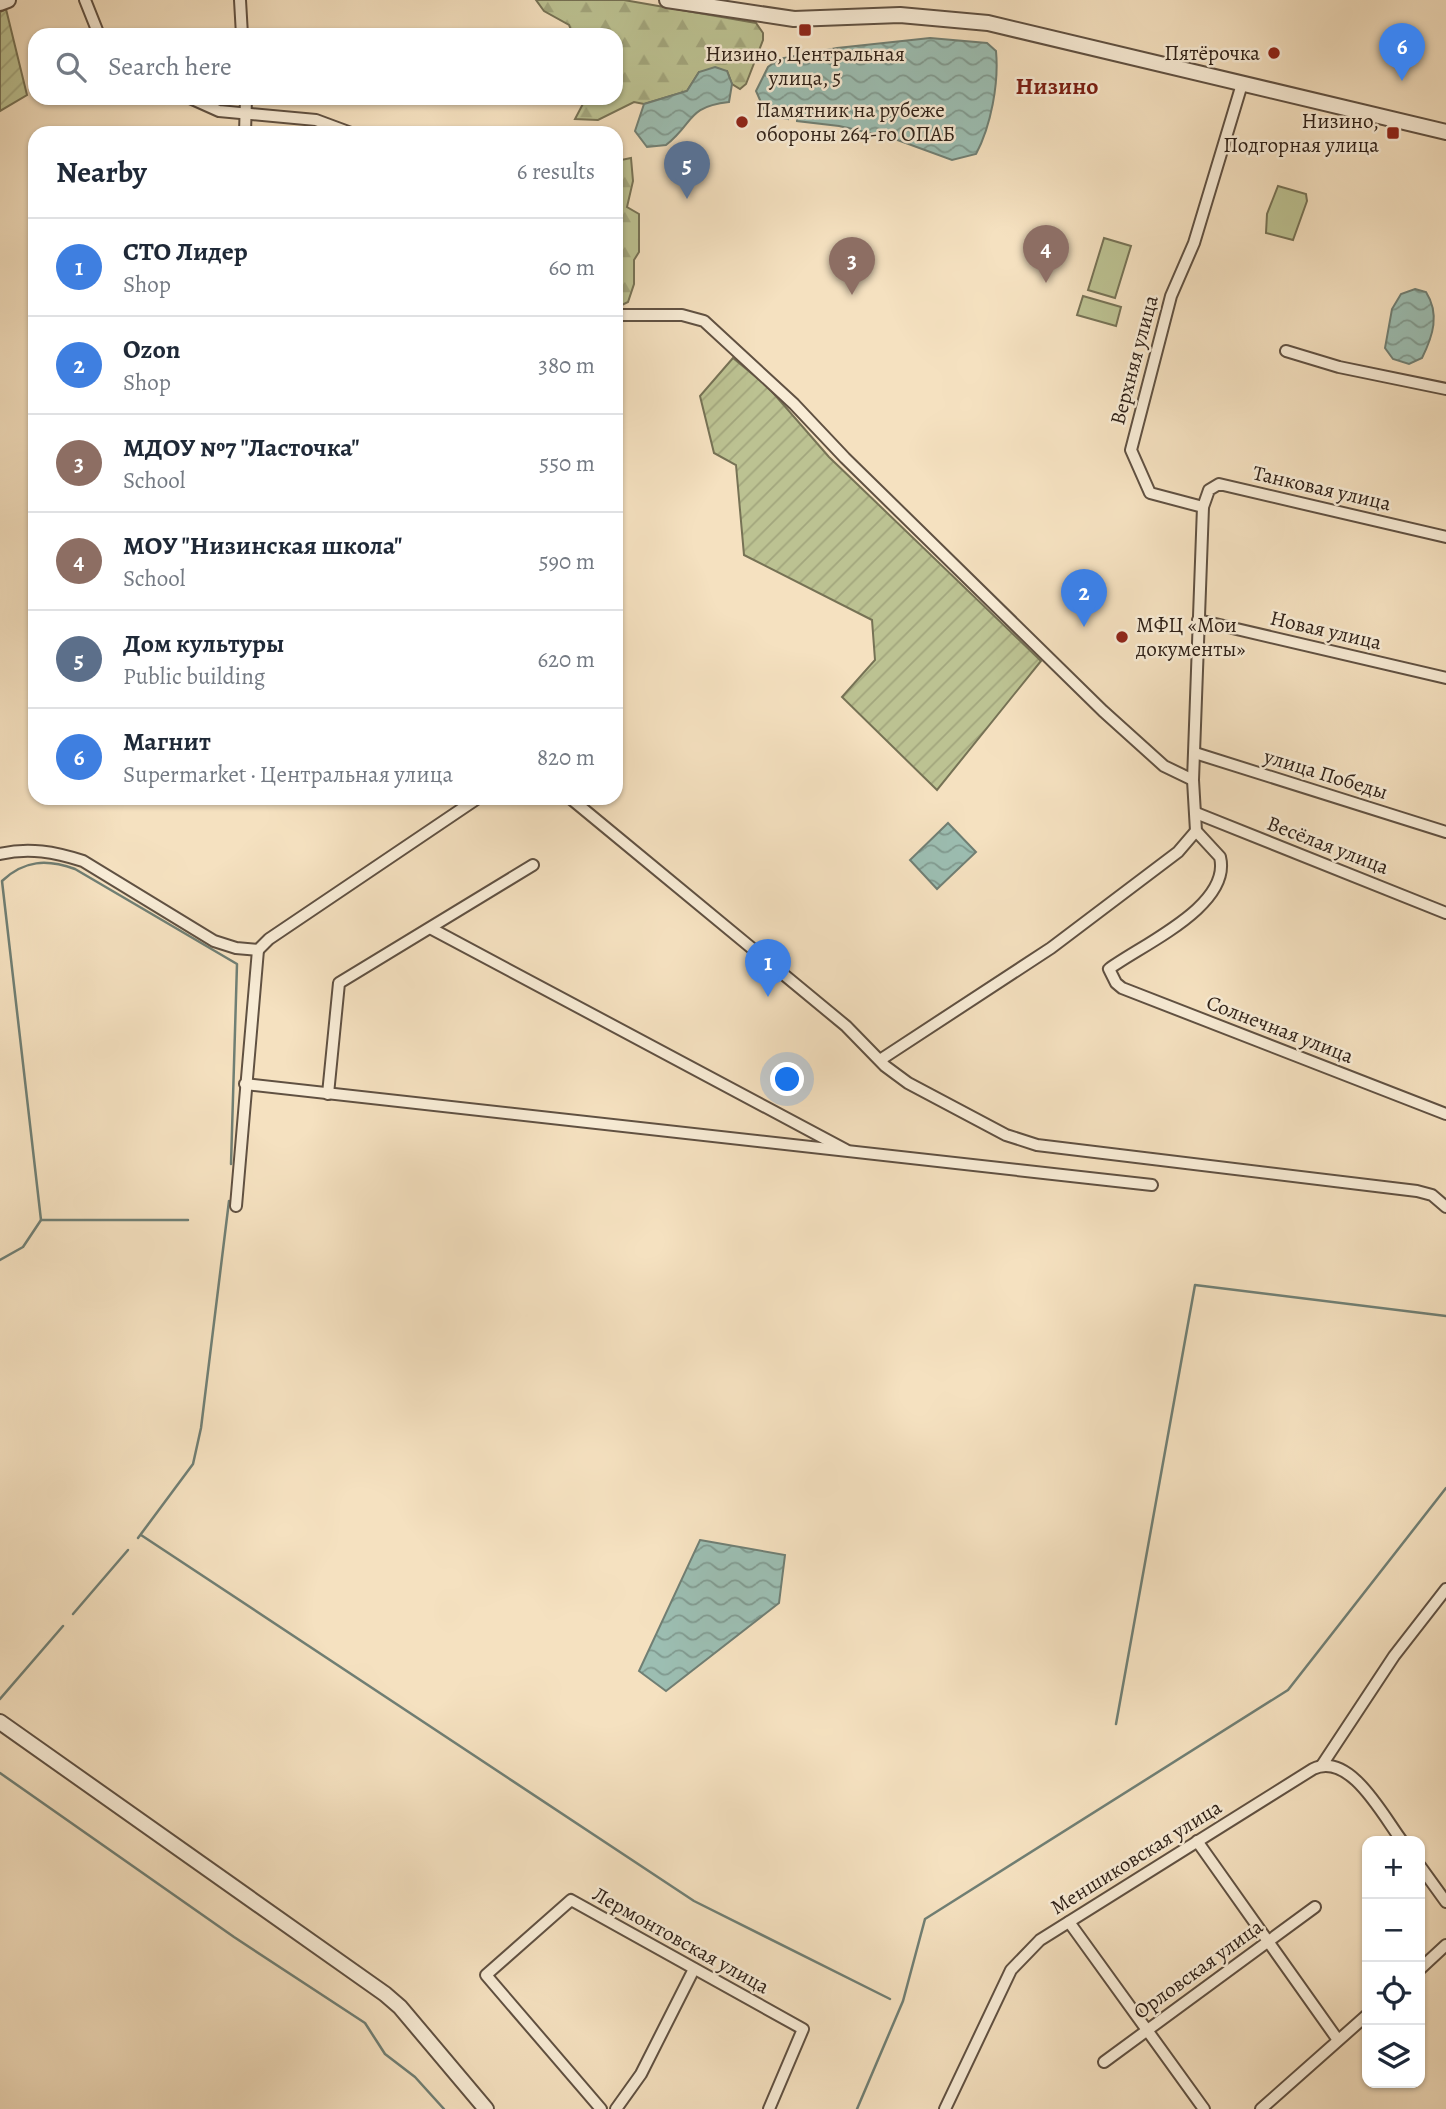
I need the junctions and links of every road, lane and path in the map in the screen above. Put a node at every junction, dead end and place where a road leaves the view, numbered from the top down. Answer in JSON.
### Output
{"nodes":[{"id":1,"x":8,"y":0,"type":"edge"},
{"id":2,"x":85,"y":0,"type":"edge"},
{"id":3,"x":240,"y":0,"type":"edge"},
{"id":4,"x":667,"y":0,"type":"edge"},
{"id":5,"x":0,"y":3,"type":"edge"},
{"id":6,"x":96,"y":28,"type":"edge"},
{"id":7,"x":242,"y":28,"type":"edge"},
{"id":8,"x":1242,"y":84,"type":"junction"},
{"id":9,"x":206,"y":105,"type":"edge"},
{"id":10,"x":246,"y":105,"type":"edge"},
{"id":11,"x":247,"y":117,"type":"junction"},
{"id":12,"x":246,"y":126,"type":"edge"},
{"id":13,"x":332,"y":126,"type":"edge"},
{"id":14,"x":1446,"y":132,"type":"edge"},
{"id":15,"x":623,"y":315,"type":"edge"},
{"id":16,"x":1286,"y":351,"type":"dead end"},
{"id":17,"x":1446,"y":389,"type":"edge"},
{"id":18,"x":1202,"y":507,"type":"junction"},
{"id":19,"x":1446,"y":537,"type":"edge"},
{"id":20,"x":1198,"y":620,"type":"junction"},
{"id":21,"x":1446,"y":678,"type":"edge"},
{"id":22,"x":1195,"y":753,"type":"junction"},
{"id":23,"x":1194,"y":780,"type":"junction"},
{"id":24,"x":468,"y":805,"type":"edge"},
{"id":25,"x":578,"y":805,"type":"edge"},
{"id":26,"x":1196,"y":813,"type":"junction"},
{"id":27,"x":1196,"y":831,"type":"junction"},
{"id":28,"x":1446,"y":832,"type":"edge"},
{"id":29,"x":0,"y":854,"type":"edge"},
{"id":30,"x":533,"y":865,"type":"dead end"},
{"id":31,"x":1446,"y":913,"type":"edge"},
{"id":32,"x":432,"y":929,"type":"junction"},
{"id":33,"x":258,"y":950,"type":"junction"},
{"id":34,"x":880,"y":1060,"type":"junction"},
{"id":35,"x":245,"y":1084,"type":"junction"},
{"id":36,"x":328,"y":1094,"type":"junction"},
{"id":37,"x":1446,"y":1114,"type":"edge"},
{"id":38,"x":851,"y":1153,"type":"junction"},
{"id":39,"x":1152,"y":1185,"type":"dead end"},
{"id":40,"x":236,"y":1206,"type":"dead end"},
{"id":41,"x":1446,"y":1207,"type":"edge"},
{"id":42,"x":1446,"y":1589,"type":"edge"},
{"id":43,"x":0,"y":1722,"type":"edge"},
{"id":44,"x":1322,"y":1765,"type":"junction"},
{"id":45,"x":1398,"y":1836,"type":"edge"},
{"id":46,"x":1197,"y":1841,"type":"junction"},
{"id":47,"x":1425,"y":1873,"type":"edge"},
{"id":48,"x":1446,"y":1902,"type":"edge"},
{"id":49,"x":1315,"y":1907,"type":"dead end"},
{"id":50,"x":1069,"y":1923,"type":"junction"},
{"id":51,"x":1268,"y":1941,"type":"junction"},
{"id":52,"x":1446,"y":1945,"type":"edge"},
{"id":53,"x":1425,"y":1964,"type":"edge"},
{"id":54,"x":694,"y":1969,"type":"junction"},
{"id":55,"x":1362,"y":2019,"type":"edge"},
{"id":56,"x":1147,"y":2031,"type":"junction"},
{"id":57,"x":1338,"y":2040,"type":"junction"},
{"id":58,"x":1104,"y":2062,"type":"dead end"},
{"id":59,"x":486,"y":2109,"type":"edge"},
{"id":60,"x":601,"y":2109,"type":"edge"},
{"id":61,"x":616,"y":2109,"type":"edge"},
{"id":62,"x":769,"y":2109,"type":"edge"},
{"id":63,"x":945,"y":2109,"type":"edge"},
{"id":64,"x":1204,"y":2109,"type":"edge"},
{"id":65,"x":1261,"y":2109,"type":"edge"}],
"edges":[{"from":1,"to":5,"type":"street"},
{"from":2,"to":6,"type":"street"},
{"from":3,"to":7,"type":"street"},
{"from":4,"to":8,"type":"street"},
{"from":8,"to":14,"type":"street"},
{"from":8,"to":18,"type":"street","name":"Верхняя улица"},
{"from":9,"to":11,"type":"street"},
{"from":10,"to":11,"type":"street"},
{"from":11,"to":12,"type":"street"},
{"from":11,"to":13,"type":"street"},
{"from":15,"to":23,"type":"street"},
{"from":16,"to":17,"type":"street"},
{"from":18,"to":19,"type":"street","name":"Танковая улица"},
{"from":18,"to":20,"type":"street"},
{"from":20,"to":21,"type":"street","name":"Новая улица"},
{"from":20,"to":22,"type":"street"},
{"from":22,"to":23,"type":"street"},
{"from":22,"to":28,"type":"street","name":"улица Победы"},
{"from":23,"to":26,"type":"street"},
{"from":24,"to":33,"type":"street"},
{"from":25,"to":34,"type":"street"},
{"from":26,"to":27,"type":"street"},
{"from":26,"to":31,"type":"street","name":"Весёлая улица"},
{"from":27,"to":34,"type":"street"},
{"from":27,"to":37,"type":"street","name":"Солнечная улица"},
{"from":29,"to":33,"type":"street"},
{"from":30,"to":32,"type":"street"},
{"from":32,"to":36,"type":"street"},
{"from":32,"to":38,"type":"street"},
{"from":33,"to":35,"type":"street"},
{"from":34,"to":41,"type":"street"},
{"from":35,"to":36,"type":"street"},
{"from":35,"to":40,"type":"street"},
{"from":36,"to":38,"type":"street"},
{"from":38,"to":39,"type":"street"},
{"from":42,"to":44,"type":"street"},
{"from":43,"to":59,"type":"street"},
{"from":44,"to":45,"type":"street"},
{"from":44,"to":46,"type":"street","name":"Меншиковская улица"},
{"from":46,"to":50,"type":"street","name":"Меншиковская улица"},
{"from":46,"to":51,"type":"street"},
{"from":47,"to":48,"type":"street"},
{"from":49,"to":51,"type":"street","name":"Орловская улица"},
{"from":50,"to":56,"type":"street"},
{"from":50,"to":63,"type":"street","name":"Меншиковская улица"},
{"from":51,"to":56,"type":"street","name":"Орловская улица"},
{"from":51,"to":57,"type":"street"},
{"from":52,"to":53,"type":"street"},
{"from":54,"to":60,"type":"street","name":"Лермонтовская улица"},
{"from":54,"to":61,"type":"street"},
{"from":54,"to":62,"type":"street","name":"Лермонтовская улица"},
{"from":55,"to":57,"type":"street"},
{"from":56,"to":58,"type":"street","name":"Орловская улица"},
{"from":56,"to":64,"type":"street"},
{"from":57,"to":65,"type":"street"}]}
